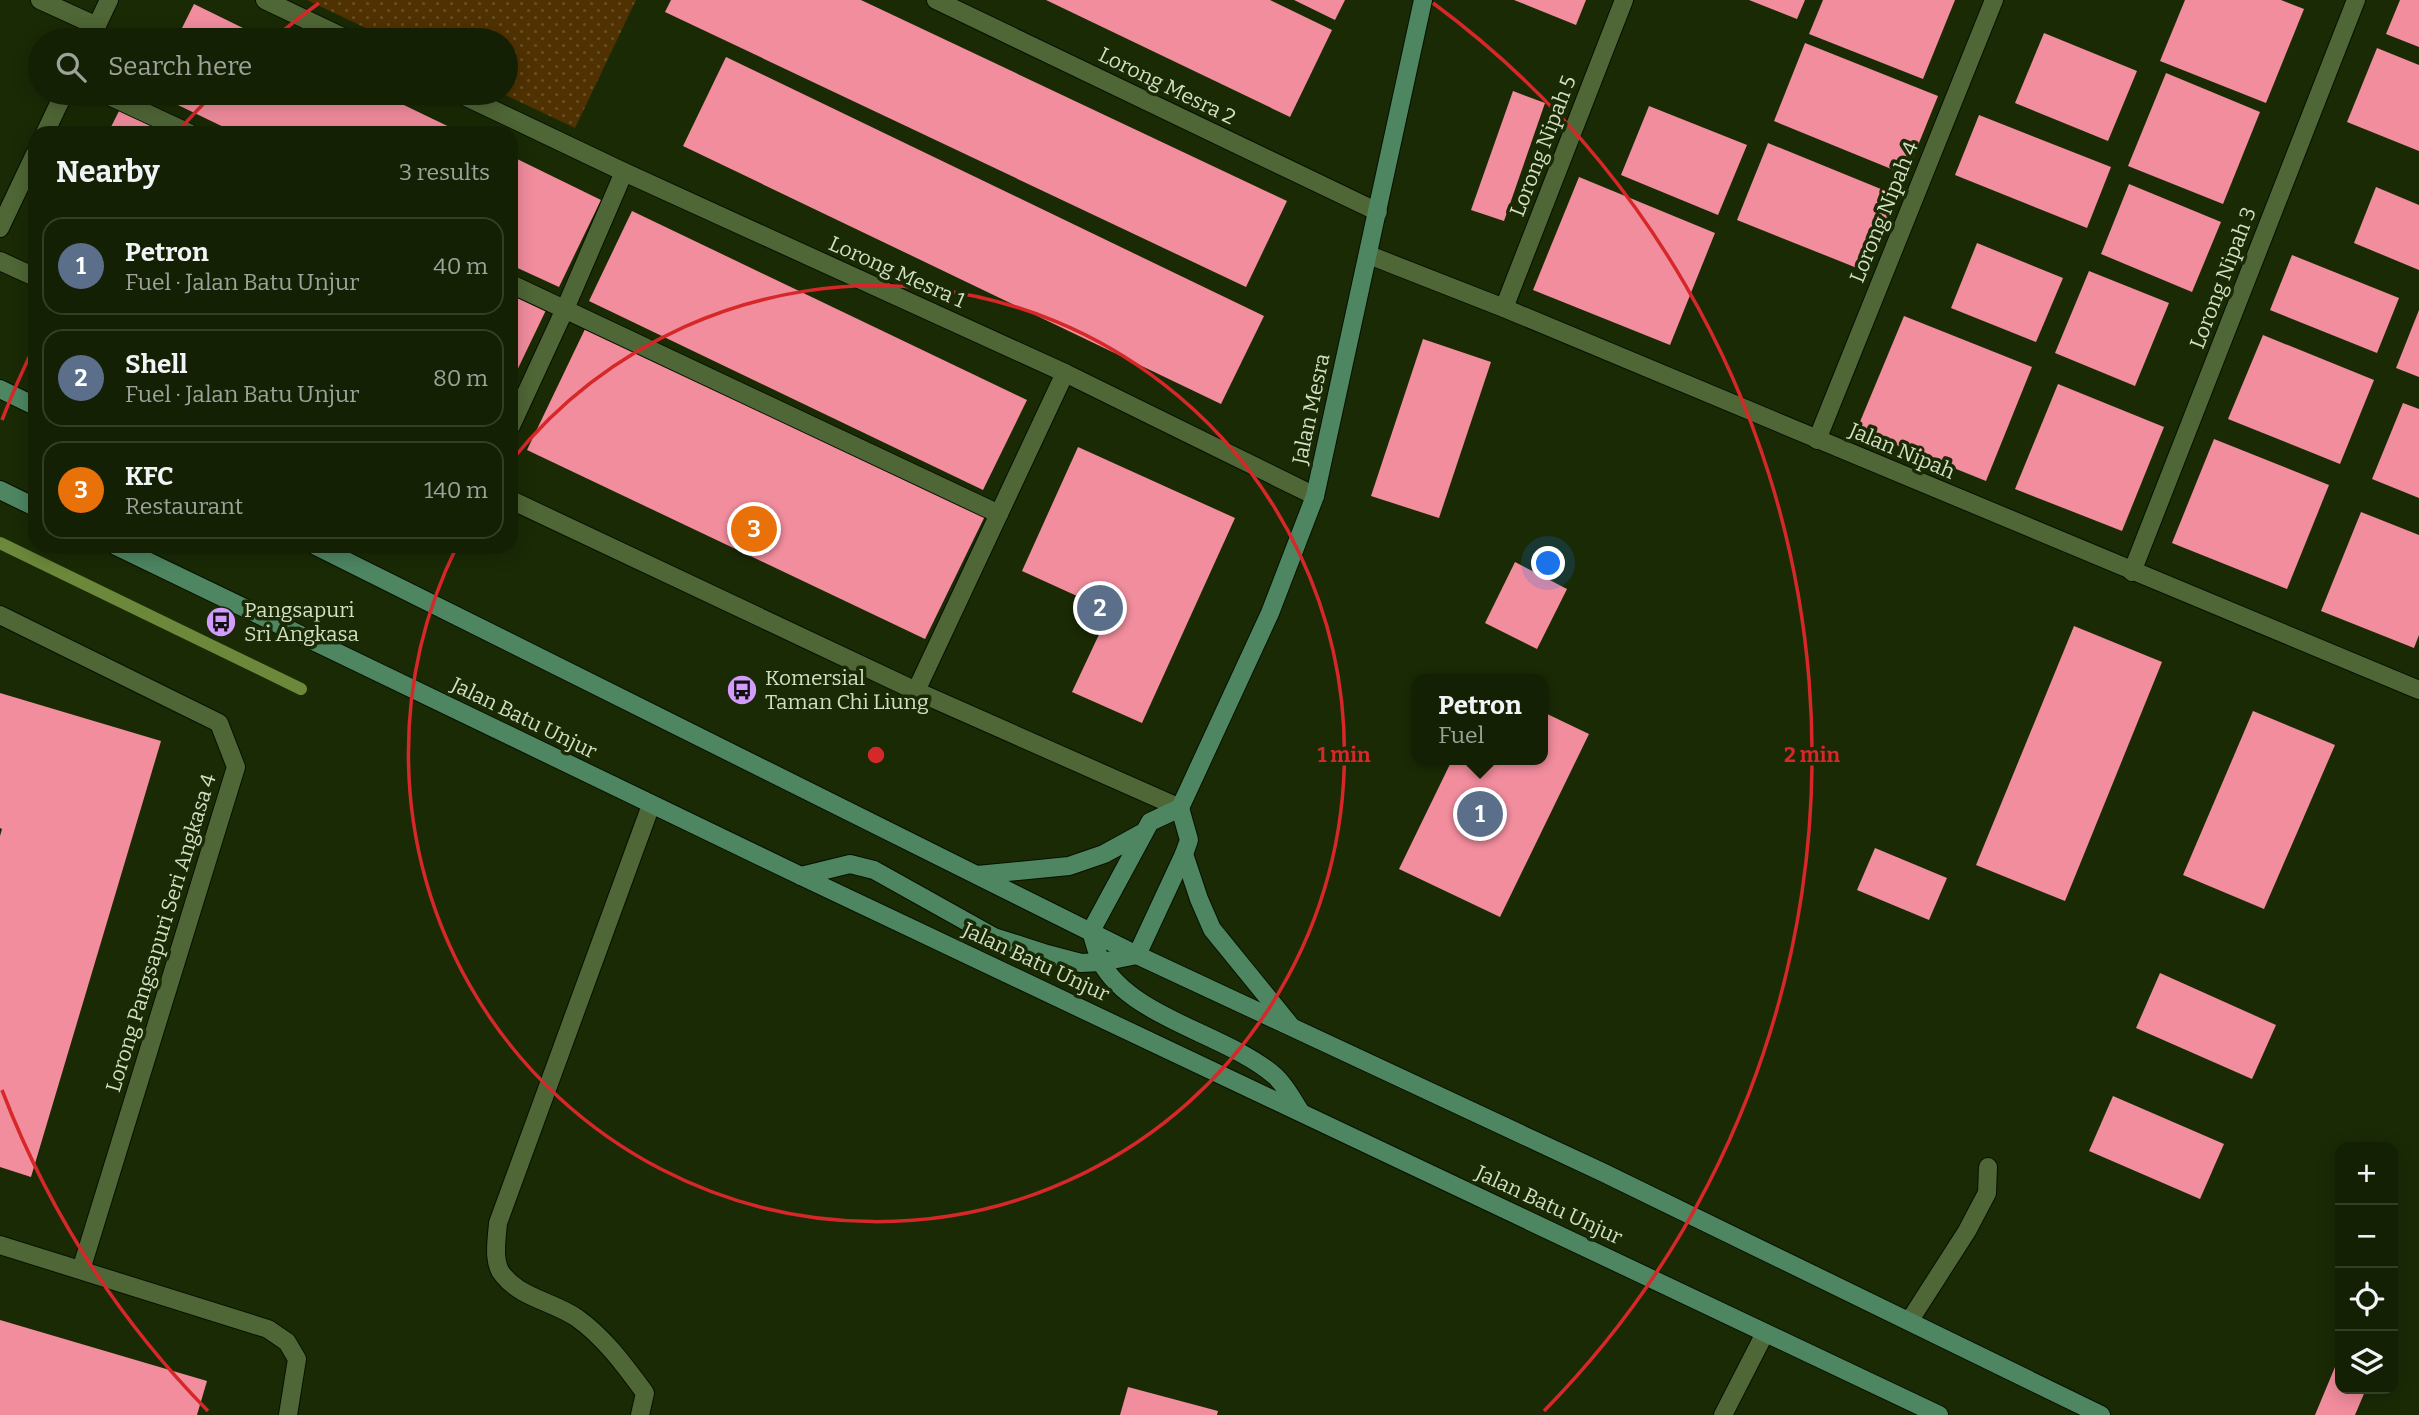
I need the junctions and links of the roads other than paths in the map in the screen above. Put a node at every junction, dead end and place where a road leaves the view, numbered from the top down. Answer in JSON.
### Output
{"nodes":[{"id":1,"x":40,"y":0,"type":"edge"},
{"id":2,"x":109,"y":0,"type":"edge"},
{"id":3,"x":265,"y":0,"type":"edge"},
{"id":4,"x":936,"y":0,"type":"edge"},
{"id":5,"x":1423,"y":0,"type":"edge"},
{"id":6,"x":1624,"y":0,"type":"edge"},
{"id":7,"x":1994,"y":0,"type":"edge"},
{"id":8,"x":2356,"y":0,"type":"edge"},
{"id":9,"x":85,"y":28,"type":"edge"},
{"id":10,"x":95,"y":28,"type":"edge"},
{"id":11,"x":324,"y":28,"type":"edge"},
{"id":12,"x":58,"y":105,"type":"edge"},
{"id":13,"x":129,"y":105,"type":"edge"},
{"id":14,"x":483,"y":105,"type":"edge"},
{"id":15,"x":48,"y":126,"type":"edge"},
{"id":16,"x":174,"y":126,"type":"edge"},
{"id":17,"x":28,"y":169,"type":"edge"},
{"id":18,"x":624,"y":172,"type":"junction"},
{"id":19,"x":1378,"y":212,"type":"junction"},
{"id":20,"x":0,"y":228,"type":"edge"},
{"id":21,"x":1369,"y":254,"type":"junction"},
{"id":22,"x":0,"y":261,"type":"edge"},
{"id":23,"x":28,"y":274,"type":"edge"},
{"id":24,"x":518,"y":287,"type":"edge"},
{"id":25,"x":1504,"y":308,"type":"junction"},
{"id":26,"x":565,"y":309,"type":"junction"},
{"id":27,"x":1065,"y":373,"type":"junction"},
{"id":28,"x":0,"y":389,"type":"edge"},
{"id":29,"x":28,"y":403,"type":"edge"},
{"id":30,"x":518,"y":410,"type":"edge"},
{"id":31,"x":1817,"y":440,"type":"junction"},
{"id":32,"x":0,"y":490,"type":"edge"},
{"id":33,"x":1315,"y":496,"type":"junction"},
{"id":34,"x":518,"y":503,"type":"edge"},
{"id":35,"x":28,"y":504,"type":"edge"},
{"id":36,"x":999,"y":514,"type":"junction"},
{"id":37,"x":130,"y":553,"type":"edge"},
{"id":38,"x":330,"y":553,"type":"edge"},
{"id":39,"x":2132,"y":572,"type":"junction"},
{"id":40,"x":0,"y":615,"type":"edge"},
{"id":41,"x":2419,"y":690,"type":"edge"},
{"id":42,"x":916,"y":691,"type":"junction"},
{"id":43,"x":651,"y":805,"type":"junction"},
{"id":44,"x":1180,"y":808,"type":"junction"},
{"id":45,"x":1144,"y":832,"type":"junction"},
{"id":46,"x":1184,"y":854,"type":"junction"},
{"id":47,"x":977,"y":875,"type":"junction"},
{"id":48,"x":801,"y":876,"type":"junction"},
{"id":49,"x":1091,"y":931,"type":"junction"},
{"id":50,"x":1137,"y":955,"type":"junction"},
{"id":51,"x":1101,"y":962,"type":"junction"},
{"id":52,"x":1293,"y":1028,"type":"junction"},
{"id":53,"x":1300,"y":1111,"type":"junction"},
{"id":54,"x":1988,"y":1167,"type":"dead end"},
{"id":55,"x":0,"y":1245,"type":"edge"},
{"id":56,"x":81,"y":1270,"type":"junction"},
{"id":57,"x":1910,"y":1320,"type":"junction"},
{"id":58,"x":1765,"y":1333,"type":"junction"},
{"id":59,"x":288,"y":1415,"type":"edge"},
{"id":60,"x":640,"y":1415,"type":"edge"},
{"id":61,"x":1723,"y":1415,"type":"edge"},
{"id":62,"x":1939,"y":1415,"type":"edge"},
{"id":63,"x":2101,"y":1415,"type":"edge"}],
"edges":[{"from":1,"to":9,"type":"street"},
{"from":2,"to":10,"type":"street"},
{"from":3,"to":11,"type":"street"},
{"from":4,"to":19,"type":"street","name":"Lorong Mesra 2"},
{"from":5,"to":19,"type":"main road","name":"Jalan Mesra"},
{"from":6,"to":25,"type":"street","name":"Lorong Nipah 5"},
{"from":7,"to":31,"type":"street","name":"Lorong Nipah 4"},
{"from":8,"to":39,"type":"street","name":"Lorong Nipah 3"},
{"from":12,"to":15,"type":"street"},
{"from":13,"to":16,"type":"street"},
{"from":14,"to":18,"type":"street","name":"Lorong Mesra 1"},
{"from":17,"to":20,"type":"street"},
{"from":18,"to":26,"type":"street"},
{"from":18,"to":27,"type":"street","name":"Lorong Mesra 1"},
{"from":19,"to":21,"type":"main road","name":"Jalan Mesra"},
{"from":21,"to":25,"type":"street","name":"Jalan Nipah"},
{"from":21,"to":33,"type":"main road","name":"Jalan Mesra"},
{"from":22,"to":23,"type":"street"},
{"from":24,"to":26,"type":"street"},
{"from":25,"to":31,"type":"street","name":"Jalan Nipah"},
{"from":26,"to":30,"type":"street"},
{"from":26,"to":36,"type":"street"},
{"from":27,"to":33,"type":"street","name":"Lorong Mesra 1"},
{"from":27,"to":36,"type":"street"},
{"from":28,"to":29,"type":"main road"},
{"from":31,"to":39,"type":"street","name":"Jalan Nipah"},
{"from":32,"to":35,"type":"main road"},
{"from":33,"to":44,"type":"main road","name":"Jalan Mesra"},
{"from":34,"to":42,"type":"street"},
{"from":36,"to":42,"type":"street"},
{"from":37,"to":43,"type":"main road","name":"Jalan Batu Unjur"},
{"from":38,"to":47,"type":"main road"},
{"from":39,"to":41,"type":"street","name":"Jalan Nipah"},
{"from":40,"to":56,"type":"street","name":"Lorong Pangsapuri Seri Angkasa 4"},
{"from":42,"to":44,"type":"street"},
{"from":43,"to":48,"type":"main road","name":"Jalan Batu Unjur"},
{"from":43,"to":60,"type":"street"},
{"from":44,"to":45,"type":"main road"},
{"from":44,"to":46,"type":"main road"},
{"from":45,"to":47,"type":"main road"},
{"from":45,"to":49,"type":"main road"},
{"from":46,"to":50,"type":"main road"},
{"from":46,"to":52,"type":"main road"},
{"from":47,"to":49,"type":"main road"},
{"from":48,"to":51,"type":"main road"},
{"from":48,"to":53,"type":"main road","name":"Jalan Batu Unjur"},
{"from":49,"to":50,"type":"main road"},
{"from":49,"to":51,"type":"main road"},
{"from":50,"to":51,"type":"main road"},
{"from":50,"to":52,"type":"main road"},
{"from":51,"to":53,"type":"main road"},
{"from":52,"to":57,"type":"main road"},
{"from":53,"to":58,"type":"main road","name":"Jalan Batu Unjur"},
{"from":54,"to":57,"type":"street"},
{"from":55,"to":56,"type":"street"},
{"from":56,"to":59,"type":"street"},
{"from":57,"to":63,"type":"main road"},
{"from":58,"to":61,"type":"street"},
{"from":58,"to":62,"type":"main road","name":"Jalan Batu Unjur"}]}
